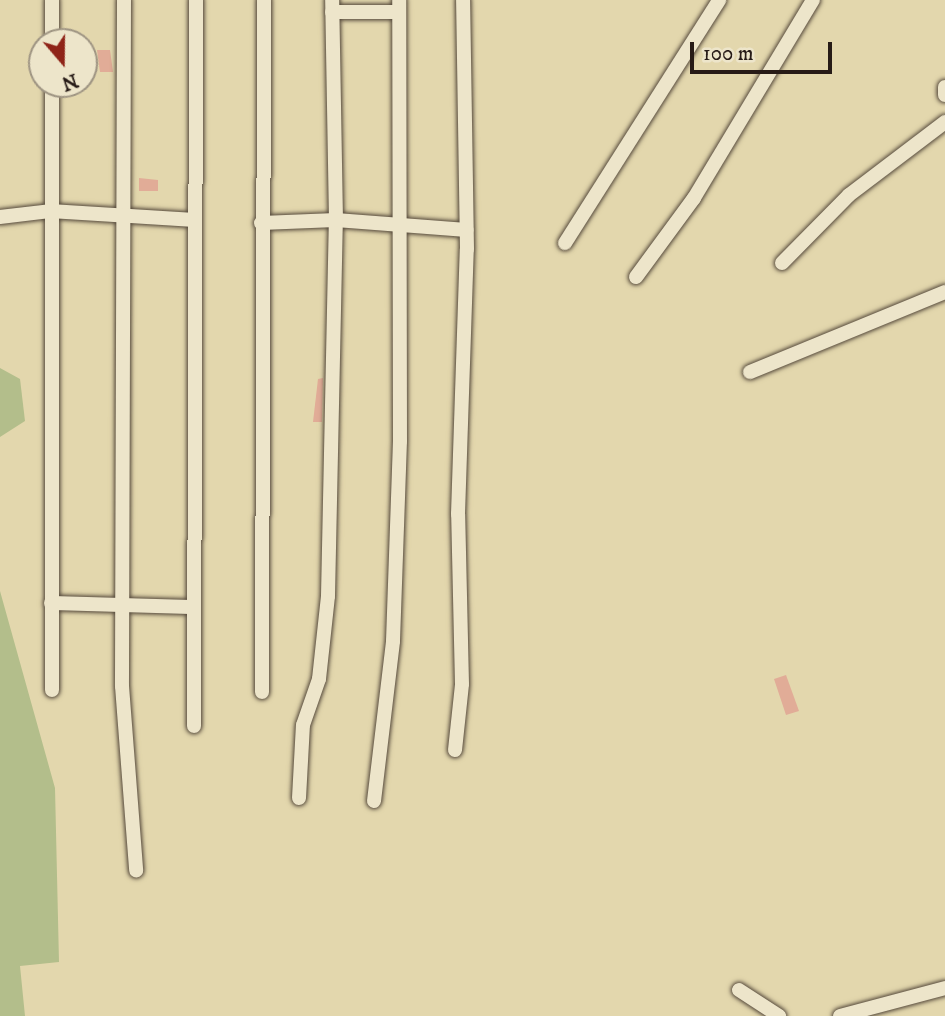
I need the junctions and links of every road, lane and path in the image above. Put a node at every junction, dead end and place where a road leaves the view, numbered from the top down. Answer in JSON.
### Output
{"nodes":[{"id":1,"x":52,"y":0,"type":"edge"},
{"id":2,"x":124,"y":0,"type":"edge"},
{"id":3,"x":196,"y":0,"type":"edge"},
{"id":4,"x":264,"y":0,"type":"edge"},
{"id":5,"x":463,"y":0,"type":"edge"},
{"id":6,"x":719,"y":0,"type":"edge"},
{"id":7,"x":813,"y":0,"type":"edge"},
{"id":8,"x":332,"y":6,"type":"edge"},
{"id":9,"x":399,"y":6,"type":"edge"},
{"id":10,"x":52,"y":28,"type":"edge"},
{"id":11,"x":945,"y":88,"type":"edge"},
{"id":12,"x":945,"y":95,"type":"edge"},
{"id":13,"x":52,"y":98,"type":"edge"},
{"id":14,"x":945,"y":122,"type":"edge"},
{"id":15,"x":50,"y":211,"type":"junction"},
{"id":16,"x":124,"y":213,"type":"junction"},
{"id":17,"x":0,"y":217,"type":"edge"},
{"id":18,"x":195,"y":219,"type":"junction"},
{"id":19,"x":337,"y":220,"type":"junction"},
{"id":20,"x":261,"y":223,"type":"junction"},
{"id":21,"x":396,"y":224,"type":"junction"},
{"id":22,"x":467,"y":230,"type":"junction"},
{"id":23,"x":565,"y":243,"type":"dead end"},
{"id":24,"x":782,"y":263,"type":"dead end"},
{"id":25,"x":636,"y":277,"type":"dead end"},
{"id":26,"x":945,"y":292,"type":"edge"},
{"id":27,"x":750,"y":372,"type":"dead end"},
{"id":28,"x":51,"y":603,"type":"junction"},
{"id":29,"x":121,"y":606,"type":"junction"},
{"id":30,"x":192,"y":607,"type":"junction"},
{"id":31,"x":52,"y":690,"type":"dead end"},
{"id":32,"x":262,"y":692,"type":"dead end"},
{"id":33,"x":194,"y":726,"type":"dead end"},
{"id":34,"x":455,"y":750,"type":"dead end"},
{"id":35,"x":299,"y":798,"type":"dead end"},
{"id":36,"x":374,"y":800,"type":"dead end"},
{"id":37,"x":136,"y":870,"type":"dead end"},
{"id":38,"x":945,"y":988,"type":"edge"},
{"id":39,"x":739,"y":990,"type":"dead end"},
{"id":40,"x":779,"y":1016,"type":"edge"},
{"id":41,"x":840,"y":1016,"type":"edge"}],
"edges":[{"from":1,"to":10,"type":"street"},
{"from":2,"to":16,"type":"street"},
{"from":3,"to":18,"type":"street"},
{"from":4,"to":20,"type":"street"},
{"from":5,"to":22,"type":"street"},
{"from":6,"to":23,"type":"street"},
{"from":7,"to":25,"type":"street"},
{"from":8,"to":9,"type":"street"},
{"from":8,"to":19,"type":"street"},
{"from":9,"to":21,"type":"street"},
{"from":11,"to":12,"type":"street"},
{"from":13,"to":15,"type":"street"},
{"from":14,"to":24,"type":"street"},
{"from":15,"to":16,"type":"street"},
{"from":15,"to":17,"type":"street"},
{"from":15,"to":28,"type":"street"},
{"from":16,"to":18,"type":"street"},
{"from":16,"to":29,"type":"street"},
{"from":18,"to":30,"type":"street"},
{"from":19,"to":20,"type":"street"},
{"from":19,"to":21,"type":"street"},
{"from":19,"to":35,"type":"street"},
{"from":20,"to":32,"type":"street"},
{"from":21,"to":22,"type":"street"},
{"from":21,"to":36,"type":"street"},
{"from":22,"to":34,"type":"street"},
{"from":26,"to":27,"type":"street"},
{"from":28,"to":29,"type":"street"},
{"from":28,"to":31,"type":"street"},
{"from":29,"to":30,"type":"street"},
{"from":29,"to":37,"type":"street"},
{"from":30,"to":33,"type":"street"},
{"from":38,"to":41,"type":"street"},
{"from":39,"to":40,"type":"street"}]}
